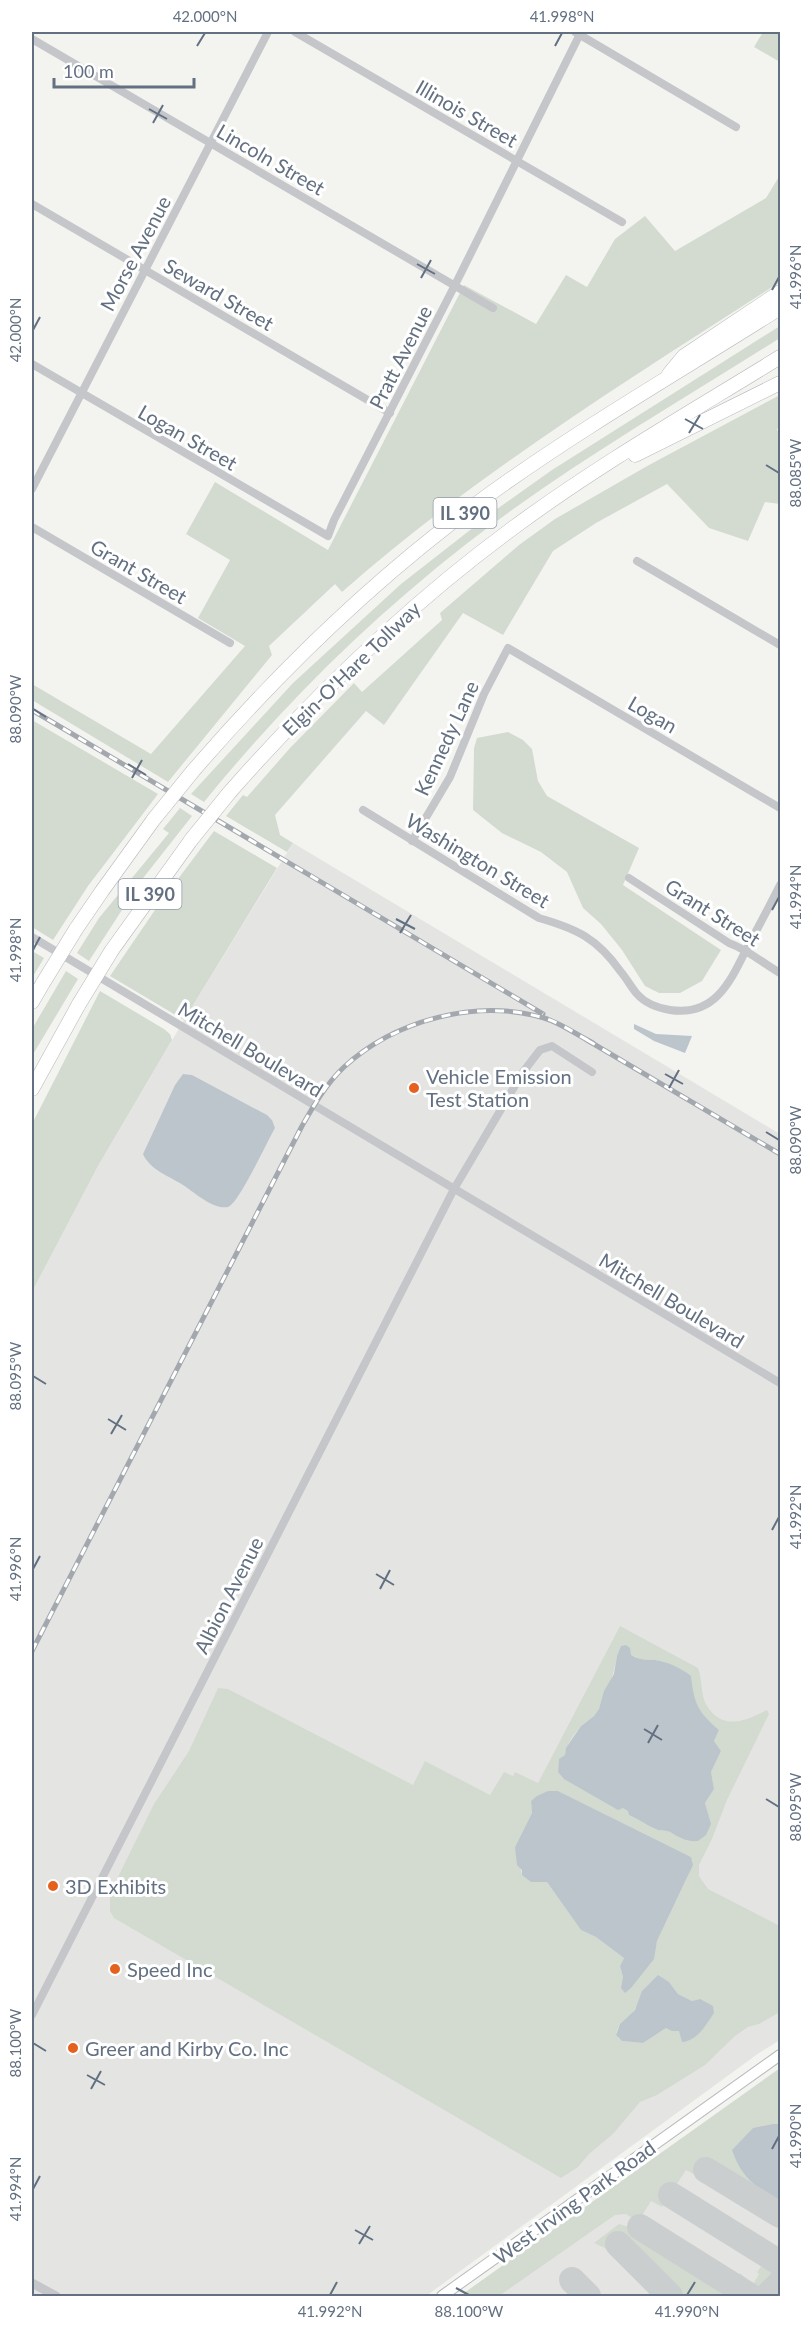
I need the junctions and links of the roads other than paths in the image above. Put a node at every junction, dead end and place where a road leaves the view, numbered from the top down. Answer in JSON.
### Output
{"nodes":[{"id":1,"x":268,"y":32,"type":"edge"},
{"id":2,"x":295,"y":32,"type":"edge"},
{"id":3,"x":578,"y":32,"type":"edge"},
{"id":4,"x":32,"y":39,"type":"edge"},
{"id":5,"x":736,"y":127,"type":"dead end"},
{"id":6,"x":211,"y":143,"type":"junction"},
{"id":7,"x":516,"y":161,"type":"junction"},
{"id":8,"x":32,"y":204,"type":"edge"},
{"id":9,"x":622,"y":222,"type":"dead end"},
{"id":10,"x":144,"y":270,"type":"junction"},
{"id":11,"x":455,"y":285,"type":"junction"},
{"id":12,"x":780,"y":292,"type":"edge"},
{"id":13,"x":493,"y":308,"type":"dead end"},
{"id":14,"x":780,"y":308,"type":"edge"},
{"id":15,"x":780,"y":357,"type":"edge"},
{"id":16,"x":32,"y":364,"type":"edge"},
{"id":17,"x":663,"y":382,"type":"junction"},
{"id":18,"x":780,"y":382,"type":"edge"},
{"id":19,"x":80,"y":393,"type":"junction"},
{"id":20,"x":390,"y":413,"type":"junction"},
{"id":21,"x":595,"y":473,"type":"junction"},
{"id":22,"x":32,"y":489,"type":"edge"},
{"id":23,"x":32,"y":527,"type":"edge"},
{"id":24,"x":328,"y":536,"type":"joint"},
{"id":25,"x":637,"y":561,"type":"dead end"},
{"id":26,"x":230,"y":643,"type":"dead end"},
{"id":27,"x":780,"y":645,"type":"edge"},
{"id":28,"x":508,"y":648,"type":"joint"},
{"id":29,"x":780,"y":808,"type":"edge"},
{"id":30,"x":363,"y":810,"type":"dead end"},
{"id":31,"x":412,"y":841,"type":"junction"},
{"id":32,"x":629,"y":879,"type":"dead end"},
{"id":33,"x":780,"y":885,"type":"edge"},
{"id":34,"x":32,"y":937,"type":"edge"},
{"id":35,"x":747,"y":949,"type":"junction"},
{"id":36,"x":780,"y":973,"type":"edge"},
{"id":37,"x":32,"y":1002,"type":"edge"},
{"id":38,"x":592,"y":1072,"type":"dead end"},
{"id":39,"x":32,"y":1089,"type":"edge"},
{"id":40,"x":454,"y":1189,"type":"junction"},
{"id":41,"x":780,"y":1383,"type":"edge"},
{"id":42,"x":32,"y":2015,"type":"edge"},
{"id":43,"x":780,"y":2055,"type":"edge"},
{"id":44,"x":32,"y":2283,"type":"edge"},
{"id":45,"x":56,"y":2296,"type":"edge"},
{"id":46,"x":442,"y":2296,"type":"edge"}],
"edges":[{"from":1,"to":6,"type":"street","name":"Morse Avenue"},
{"from":2,"to":7,"type":"street","name":"Illinois Street"},
{"from":3,"to":5,"type":"street"},
{"from":3,"to":7,"type":"street","name":"Pratt Avenue"},
{"from":4,"to":6,"type":"street","name":"Lincoln Street"},
{"from":6,"to":10,"type":"street","name":"Morse Avenue"},
{"from":6,"to":11,"type":"street","name":"Lincoln Street"},
{"from":7,"to":9,"type":"street","name":"Illinois Street"},
{"from":7,"to":11,"type":"street","name":"Pratt Avenue"},
{"from":8,"to":10,"type":"street","name":"Seward Street"},
{"from":10,"to":19,"type":"street","name":"Morse Avenue"},
{"from":10,"to":20,"type":"street","name":"Seward Street"},
{"from":11,"to":13,"type":"street","name":"Lincoln Street"},
{"from":11,"to":20,"type":"street","name":"Pratt Avenue"},
{"from":12,"to":17,"type":"highway"},
{"from":14,"to":17,"type":"highway","number":"IL 390"},
{"from":15,"to":21,"type":"highway","name":"Elgin-O'Hare Tollway","number":"IL 390"},
{"from":16,"to":19,"type":"street","name":"Logan Street"},
{"from":17,"to":37,"type":"highway","number":"IL 390","bridge":true},
{"from":18,"to":21,"type":"highway"},
{"from":19,"to":22,"type":"street","name":"Morse Avenue"},
{"from":19,"to":24,"type":"street","name":"Logan Street"},
{"from":20,"to":24,"type":"street","name":"Pratt Avenue"},
{"from":21,"to":39,"type":"highway","name":"Elgin-O'Hare Tollway","number":"IL 390","bridge":true},
{"from":23,"to":26,"type":"street","name":"Grant Street"},
{"from":25,"to":27,"type":"street"},
{"from":28,"to":29,"type":"street","name":"Logan"},
{"from":28,"to":31,"type":"street","name":"Kennedy Lane"},
{"from":30,"to":31,"type":"street","name":"Washington Street"},
{"from":31,"to":35,"type":"street","name":"Washington Street"},
{"from":32,"to":35,"type":"street","name":"Grant Street"},
{"from":33,"to":35,"type":"street"},
{"from":34,"to":40,"type":"street","name":"Mitchell Boulevard"},
{"from":35,"to":36,"type":"street","name":"Grant Street"},
{"from":38,"to":40,"type":"street"},
{"from":40,"to":41,"type":"street","name":"Mitchell Boulevard"},
{"from":40,"to":42,"type":"street","name":"Albion Avenue"},
{"from":43,"to":46,"type":"main road","name":"West Irving Park Road"},
{"from":44,"to":45,"type":"street"}]}
